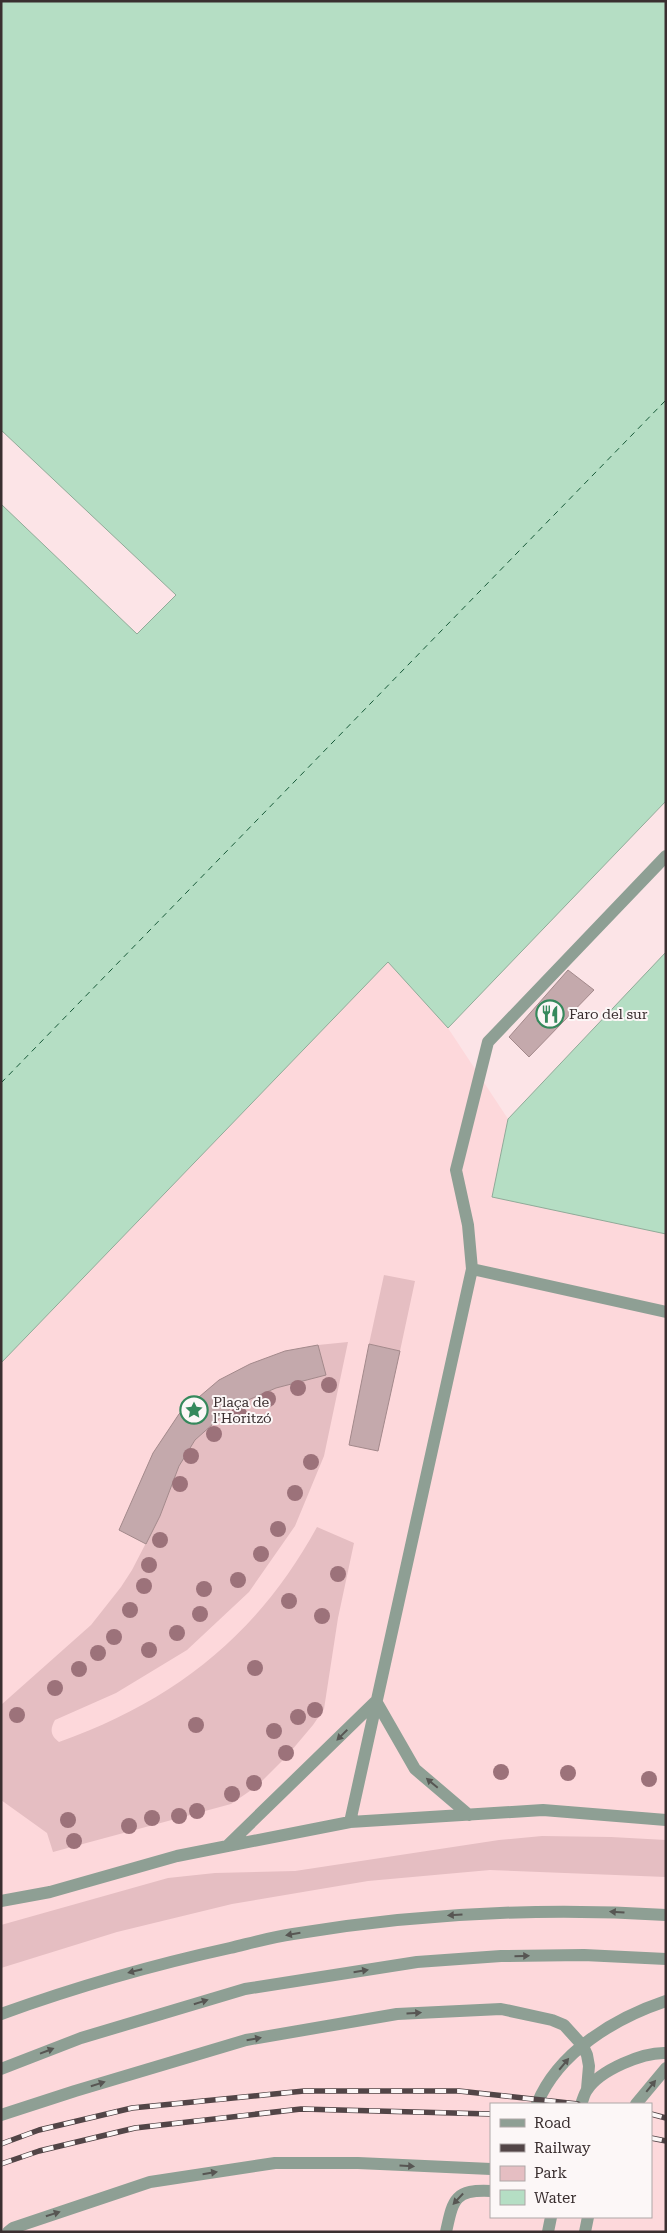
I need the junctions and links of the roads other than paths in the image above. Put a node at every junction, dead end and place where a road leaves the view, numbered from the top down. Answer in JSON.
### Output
{"nodes":[{"id":1,"x":666,"y":856,"type":"edge"},
{"id":2,"x":472,"y":1269,"type":"junction"},
{"id":3,"x":666,"y":1312,"type":"edge"},
{"id":4,"x":376,"y":1701,"type":"junction"},
{"id":5,"x":469,"y":1815,"type":"junction"},
{"id":6,"x":666,"y":1820,"type":"edge"},
{"id":7,"x":350,"y":1822,"type":"junction"},
{"id":8,"x":226,"y":1847,"type":"junction"},
{"id":9,"x":1,"y":1902,"type":"edge"},
{"id":10,"x":666,"y":1915,"type":"edge"},
{"id":11,"x":666,"y":1959,"type":"edge"},
{"id":12,"x":666,"y":2001,"type":"edge"},
{"id":13,"x":1,"y":2014,"type":"edge"},
{"id":14,"x":583,"y":2046,"type":"junction"},
{"id":15,"x":666,"y":2053,"type":"edge"},
{"id":16,"x":666,"y":2068,"type":"edge"},
{"id":17,"x":1,"y":2069,"type":"edge"},
{"id":18,"x":587,"y":2090,"type":"junction"},
{"id":19,"x":538,"y":2103,"type":"edge"},
{"id":20,"x":581,"y":2103,"type":"edge"},
{"id":21,"x":637,"y":2103,"type":"edge"},
{"id":22,"x":1,"y":2115,"type":"edge"},
{"id":23,"x":490,"y":2169,"type":"edge"},
{"id":24,"x":490,"y":2191,"type":"edge"},
{"id":25,"x":551,"y":2218,"type":"edge"},
{"id":26,"x":588,"y":2218,"type":"edge"},
{"id":27,"x":8,"y":2232,"type":"edge"},
{"id":28,"x":446,"y":2232,"type":"edge"},
{"id":29,"x":548,"y":2232,"type":"edge"},
{"id":30,"x":585,"y":2232,"type":"edge"}],
"edges":[{"from":1,"to":2,"type":"street"},
{"from":2,"to":3,"type":"street"},
{"from":2,"to":4,"type":"street"},
{"from":5,"to":4,"type":"street","one_way":true},
{"from":4,"to":7,"type":"street"},
{"from":4,"to":8,"type":"street","one_way":true},
{"from":5,"to":6,"type":"street"},
{"from":5,"to":7,"type":"street"},
{"from":7,"to":8,"type":"street"},
{"from":8,"to":9,"type":"street"},
{"from":10,"to":13,"type":"street","one_way":true},
{"from":17,"to":11,"type":"street","one_way":true},
{"from":12,"to":14,"type":"street"},
{"from":14,"to":18,"type":"street"},
{"from":19,"to":14,"type":"street","one_way":true},
{"from":22,"to":14,"type":"street","one_way":true},
{"from":15,"to":18,"type":"street"},
{"from":21,"to":16,"type":"street","one_way":true},
{"from":18,"to":20,"type":"street"},
{"from":27,"to":23,"type":"street","one_way":true},
{"from":24,"to":28,"type":"street","one_way":true},
{"from":25,"to":29,"type":"street"},
{"from":26,"to":30,"type":"street"}]}
